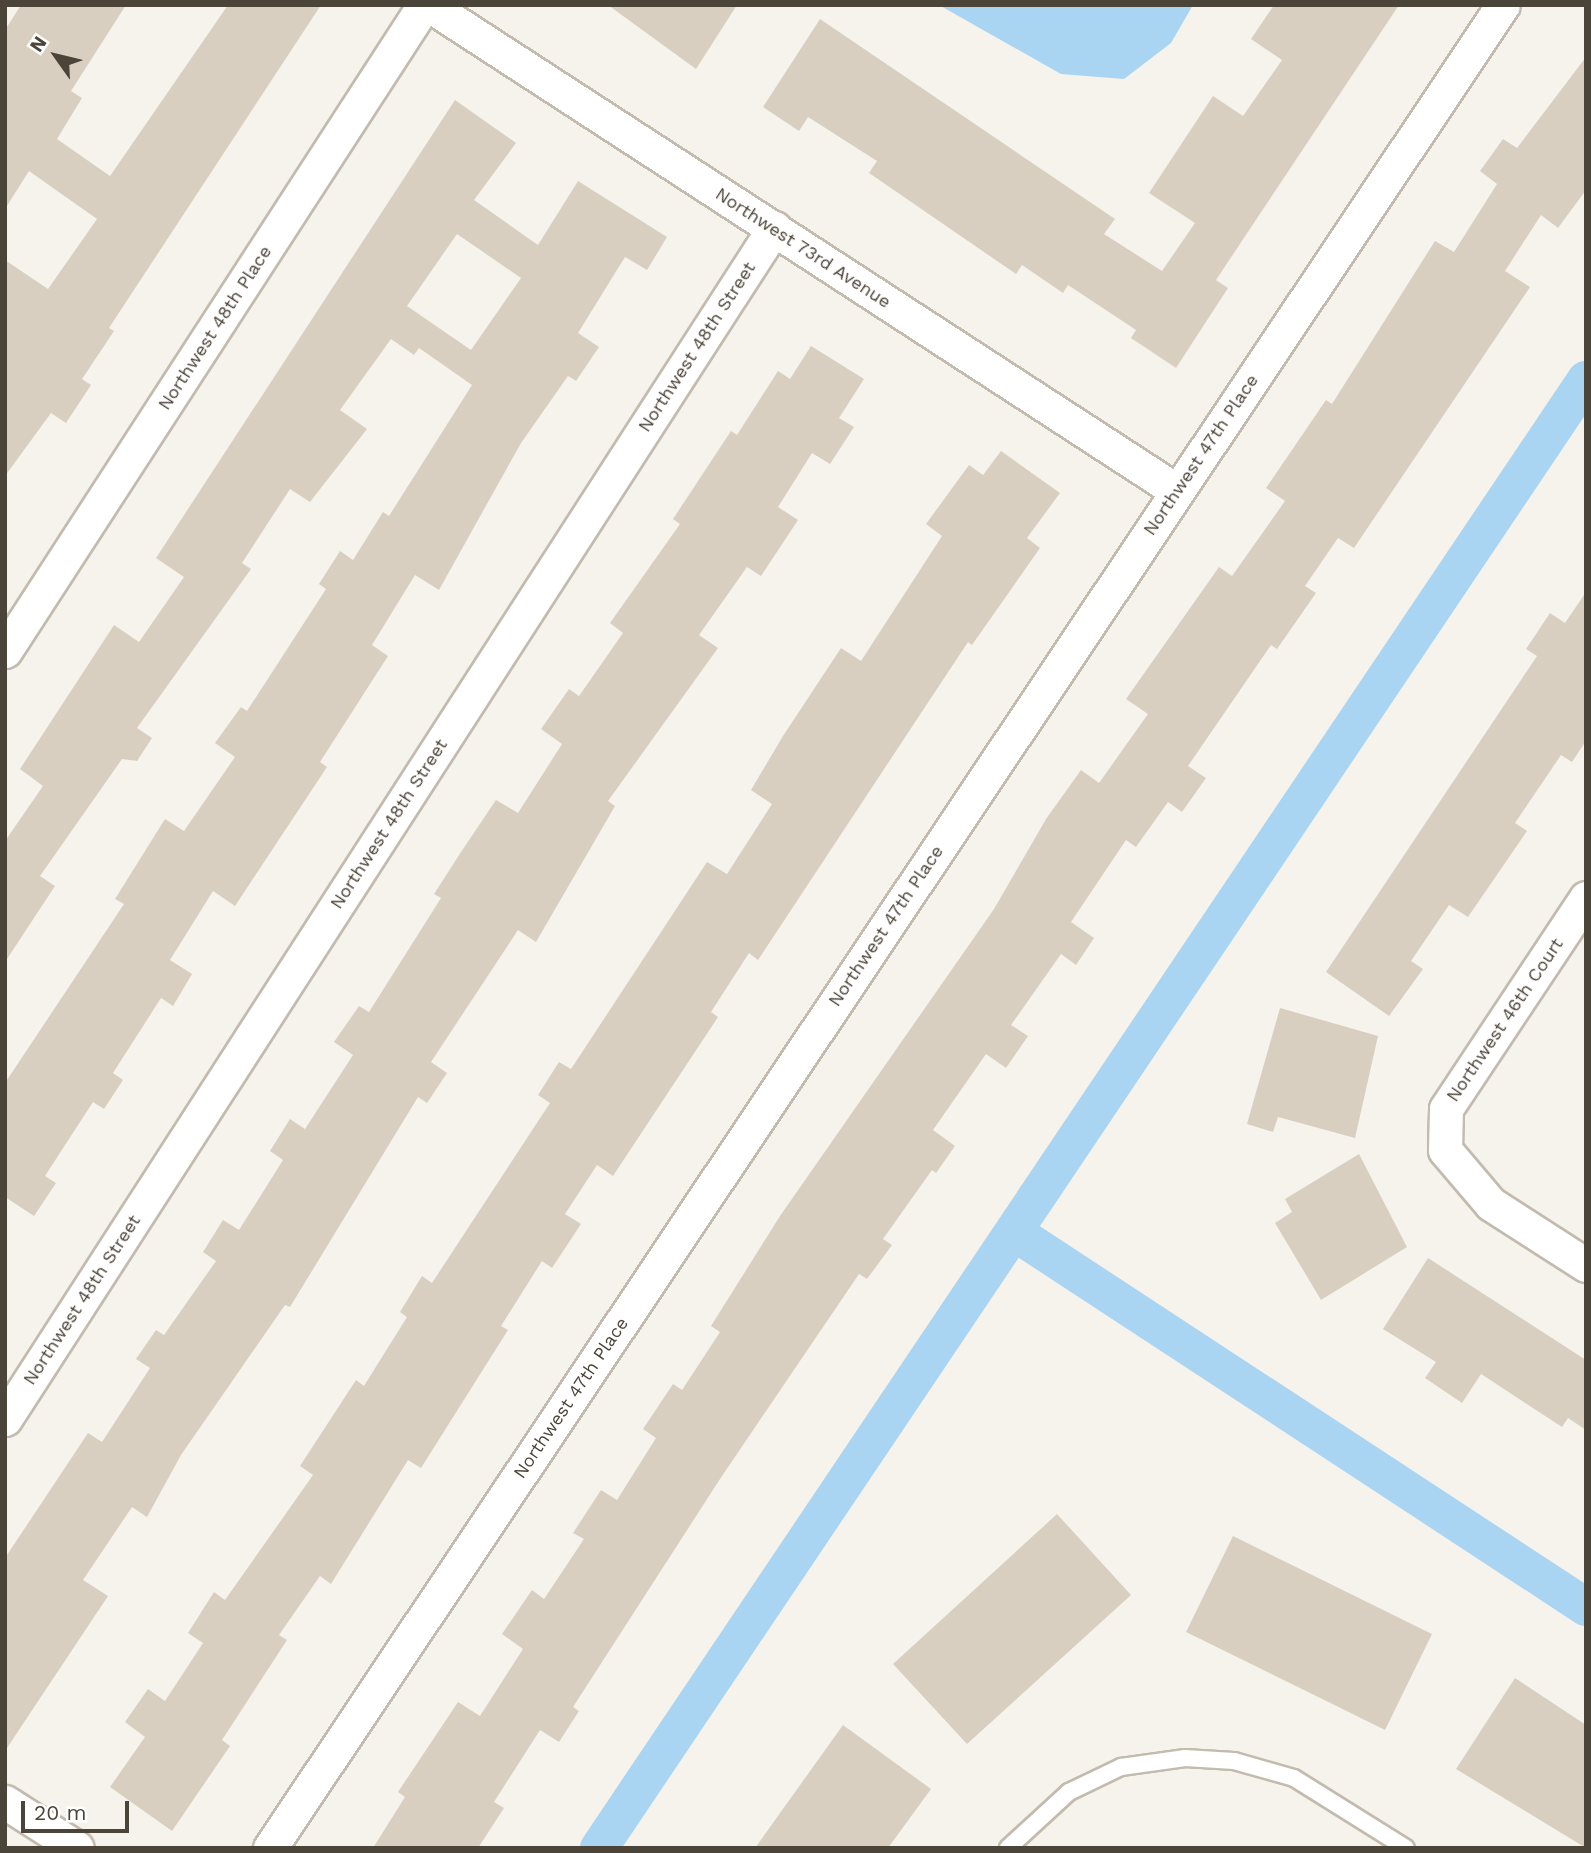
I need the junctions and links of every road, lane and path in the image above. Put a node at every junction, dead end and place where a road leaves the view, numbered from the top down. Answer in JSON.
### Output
{"nodes":[{"id":1,"x":426,"y":5,"type":"edge"},
{"id":2,"x":1503,"y":5,"type":"edge"},
{"id":3,"x":774,"y":228,"type":"junction"},
{"id":4,"x":1177,"y":491,"type":"junction"},
{"id":5,"x":5,"y":651,"type":"edge"},
{"id":6,"x":1586,"y":898,"type":"edge"},
{"id":7,"x":1586,"y":1265,"type":"edge"},
{"id":8,"x":5,"y":1419,"type":"edge"},
{"id":9,"x":5,"y":1802,"type":"edge"},
{"id":10,"x":77,"y":1848,"type":"edge"},
{"id":11,"x":270,"y":1848,"type":"edge"},
{"id":12,"x":1008,"y":1848,"type":"edge"},
{"id":13,"x":1406,"y":1848,"type":"edge"}],
"edges":[{"from":1,"to":3,"type":"street","name":"Northwest 73rd Avenue"},
{"from":1,"to":5,"type":"street","name":"Northwest 48th Place"},
{"from":2,"to":4,"type":"street","name":"Northwest 47th Place"},
{"from":3,"to":4,"type":"street","name":"Northwest 73rd Avenue"},
{"from":3,"to":8,"type":"street","name":"Northwest 48th Street"},
{"from":4,"to":11,"type":"street","name":"Northwest 47th Place"},
{"from":6,"to":7,"type":"street","name":"Northwest 46th Court"},
{"from":9,"to":10,"type":"street"},
{"from":12,"to":13,"type":"lane"}]}
